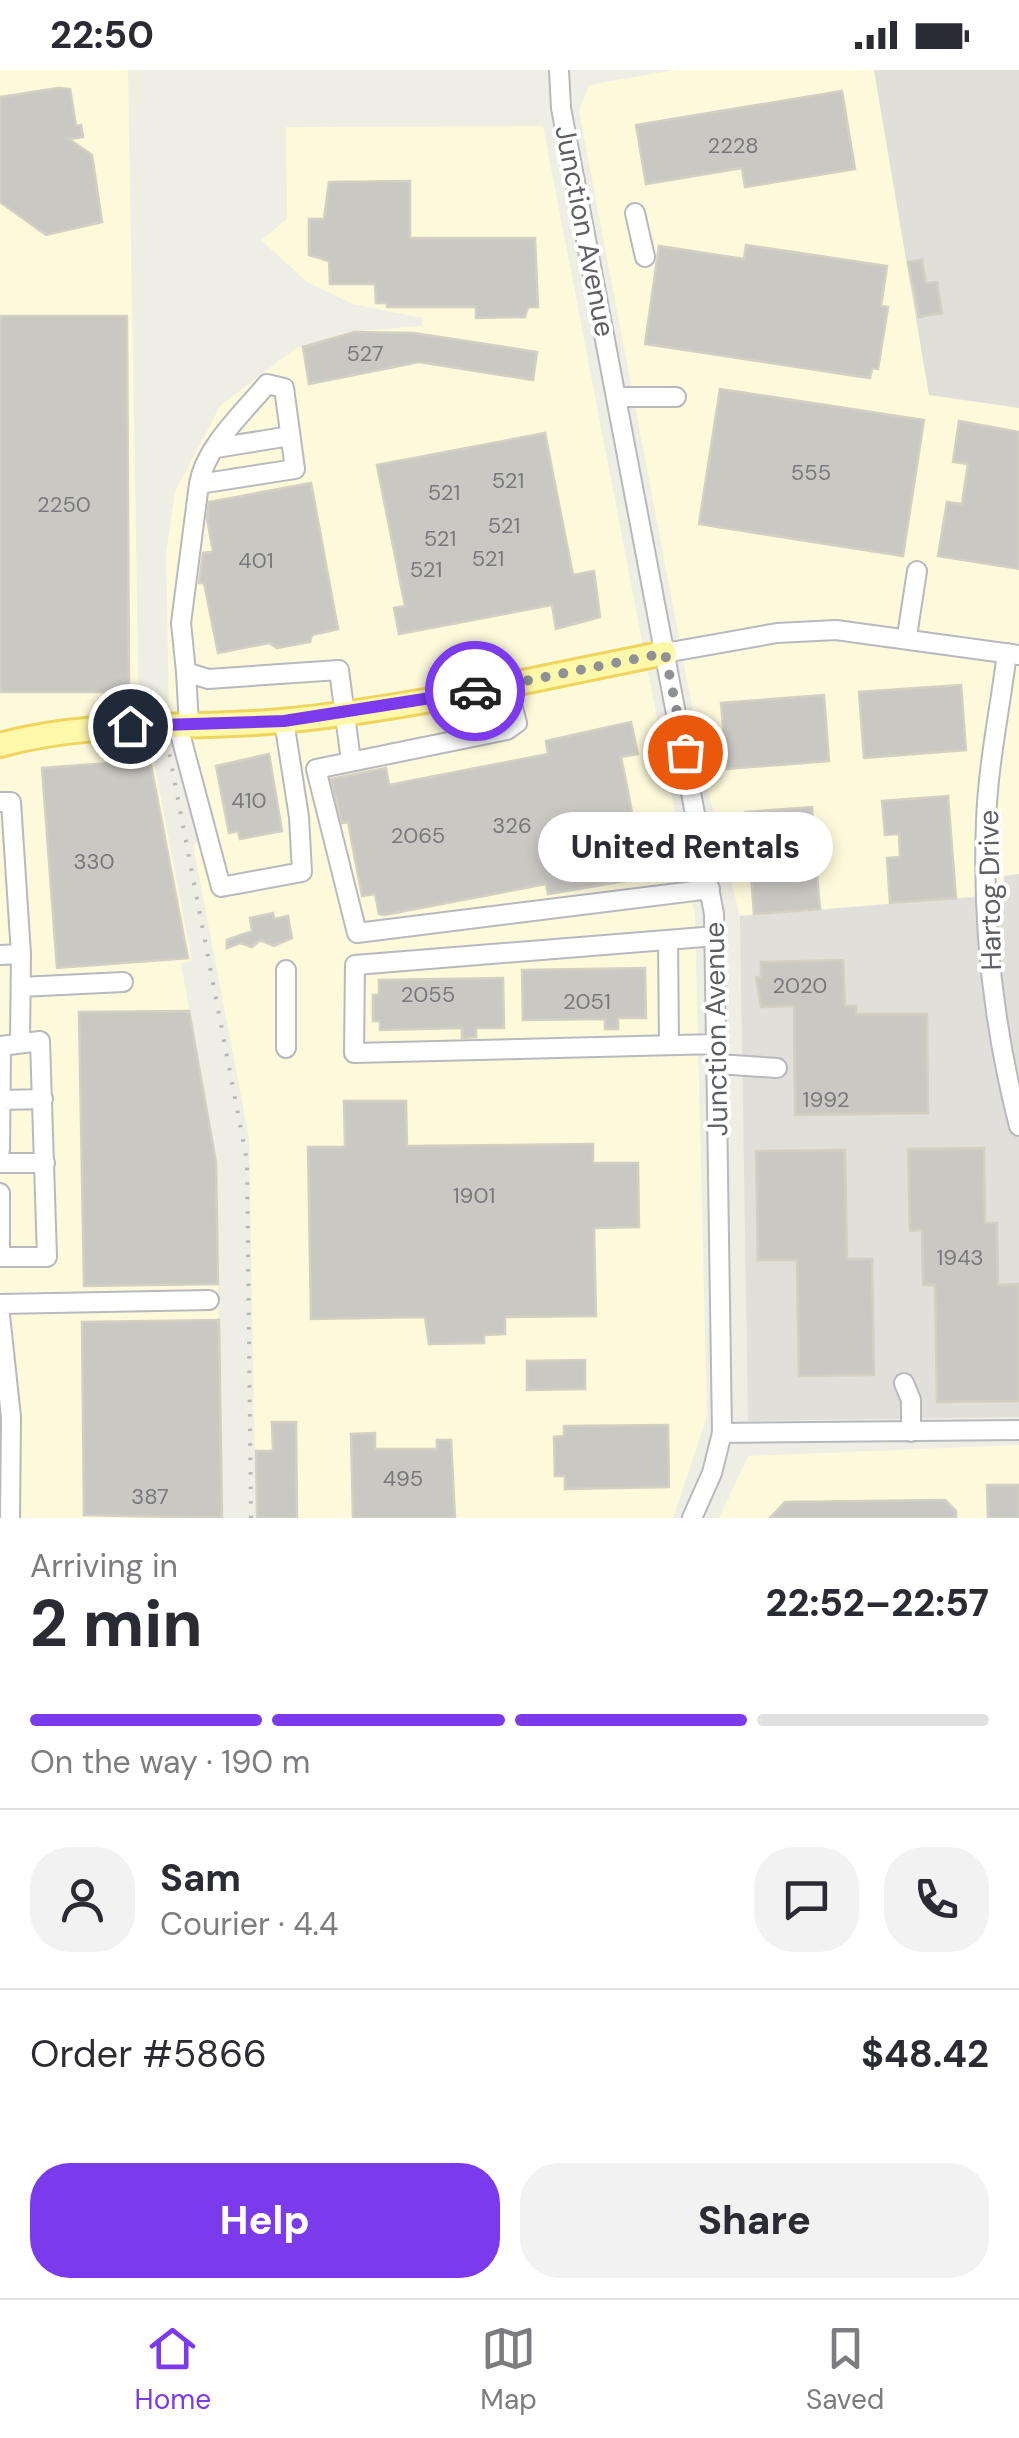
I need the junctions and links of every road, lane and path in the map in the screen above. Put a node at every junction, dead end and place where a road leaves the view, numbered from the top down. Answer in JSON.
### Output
{"nodes":[{"id":1,"x":559,"y":70,"type":"edge"},
{"id":2,"x":635,"y":212,"type":"dead end"},
{"id":3,"x":645,"y":257,"type":"dead end"},
{"id":4,"x":618,"y":397,"type":"junction"},
{"id":5,"x":676,"y":397,"type":"dead end"},
{"id":6,"x":290,"y":436,"type":"junction"},
{"id":7,"x":216,"y":448,"type":"junction"},
{"id":8,"x":199,"y":484,"type":"junction"},
{"id":9,"x":917,"y":571,"type":"dead end"},
{"id":10,"x":906,"y":636,"type":"junction"},
{"id":11,"x":665,"y":653,"type":"junction"},
{"id":12,"x":1013,"y":654,"type":"edge"},
{"id":13,"x":186,"y":672,"type":"junction"},
{"id":14,"x":507,"y":685,"type":"junction"},
{"id":15,"x":344,"y":714,"type":"junction"},
{"id":16,"x":284,"y":721,"type":"junction"},
{"id":17,"x":184,"y":726,"type":"junction"},
{"id":18,"x":0,"y":744,"type":"edge"},
{"id":19,"x":351,"y":761,"type":"junction"},
{"id":20,"x":0,"y":802,"type":"edge"},
{"id":21,"x":710,"y":889,"type":"junction"},
{"id":22,"x":716,"y":936,"type":"junction"},
{"id":23,"x":668,"y":940,"type":"junction"},
{"id":24,"x":21,"y":954,"type":"junction"},
{"id":25,"x":0,"y":955,"type":"edge"},
{"id":26,"x":286,"y":970,"type":"dead end"},
{"id":27,"x":123,"y":982,"type":"dead end"},
{"id":28,"x":20,"y":987,"type":"junction"},
{"id":29,"x":20,"y":1041,"type":"junction"},
{"id":30,"x":669,"y":1044,"type":"junction"},
{"id":31,"x":717,"y":1044,"type":"junction"},
{"id":32,"x":286,"y":1048,"type":"dead end"},
{"id":33,"x":718,"y":1064,"type":"junction"},
{"id":34,"x":776,"y":1068,"type":"dead end"},
{"id":35,"x":43,"y":1099,"type":"junction"},
{"id":36,"x":0,"y":1100,"type":"edge"},
{"id":37,"x":1019,"y":1126,"type":"edge"},
{"id":38,"x":0,"y":1150,"type":"edge"},
{"id":39,"x":45,"y":1162,"type":"junction"},
{"id":40,"x":0,"y":1163,"type":"edge"},
{"id":41,"x":0,"y":1192,"type":"edge"},
{"id":42,"x":208,"y":1300,"type":"dead end"},
{"id":43,"x":0,"y":1304,"type":"edge"},
{"id":44,"x":0,"y":1315,"type":"edge"},
{"id":45,"x":904,"y":1383,"type":"dead end"},
{"id":46,"x":1019,"y":1430,"type":"edge"},
{"id":47,"x":912,"y":1432,"type":"junction"},
{"id":48,"x":722,"y":1433,"type":"junction"},
{"id":49,"x":10,"y":1518,"type":"edge"},
{"id":50,"x":692,"y":1518,"type":"edge"}],
"edges":[{"from":1,"to":4,"type":"street","name":"Junction Avenue"},
{"from":2,"to":3,"type":"street"},
{"from":4,"to":5,"type":"street"},
{"from":4,"to":11,"type":"street","name":"Junction Avenue"},
{"from":6,"to":7,"type":"street"},
{"from":6,"to":7,"type":"street"},
{"from":6,"to":8,"type":"street"},
{"from":7,"to":8,"type":"street"},
{"from":8,"to":13,"type":"street"},
{"from":9,"to":10,"type":"street"},
{"from":10,"to":11,"type":"street"},
{"from":10,"to":12,"type":"street"},
{"from":11,"to":14,"type":"main road"},
{"from":11,"to":21,"type":"street","name":"Junction Avenue"},
{"from":12,"to":37,"type":"street","name":"Hartog Drive"},
{"from":13,"to":15,"type":"street"},
{"from":13,"to":17,"type":"street"},
{"from":14,"to":15,"type":"main road"},
{"from":14,"to":19,"type":"street"},
{"from":15,"to":16,"type":"main road"},
{"from":15,"to":19,"type":"street"},
{"from":16,"to":17,"type":"main road"},
{"from":16,"to":17,"type":"street"},
{"from":17,"to":18,"type":"main road"},
{"from":19,"to":21,"type":"street"},
{"from":20,"to":24,"type":"street"},
{"from":21,"to":22,"type":"street","name":"Junction Avenue"},
{"from":22,"to":23,"type":"street"},
{"from":22,"to":31,"type":"street","name":"Junction Avenue"},
{"from":23,"to":30,"type":"street"},
{"from":23,"to":30,"type":"street"},
{"from":24,"to":25,"type":"street"},
{"from":24,"to":28,"type":"street"},
{"from":26,"to":32,"type":"street"},
{"from":27,"to":28,"type":"street"},
{"from":28,"to":29,"type":"street"},
{"from":29,"to":35,"type":"street"},
{"from":29,"to":36,"type":"street"},
{"from":30,"to":31,"type":"street"},
{"from":31,"to":33,"type":"street","name":"Junction Avenue"},
{"from":33,"to":34,"type":"street"},
{"from":33,"to":48,"type":"street","name":"Junction Avenue"},
{"from":35,"to":36,"type":"street"},
{"from":35,"to":39,"type":"street"},
{"from":36,"to":38,"type":"street"},
{"from":39,"to":40,"type":"street"},
{"from":39,"to":41,"type":"street"},
{"from":42,"to":43,"type":"street"},
{"from":44,"to":49,"type":"street"},
{"from":45,"to":47,"type":"street"},
{"from":46,"to":47,"type":"street"},
{"from":47,"to":48,"type":"street"},
{"from":48,"to":50,"type":"street","name":"Junction Avenue"}]}
